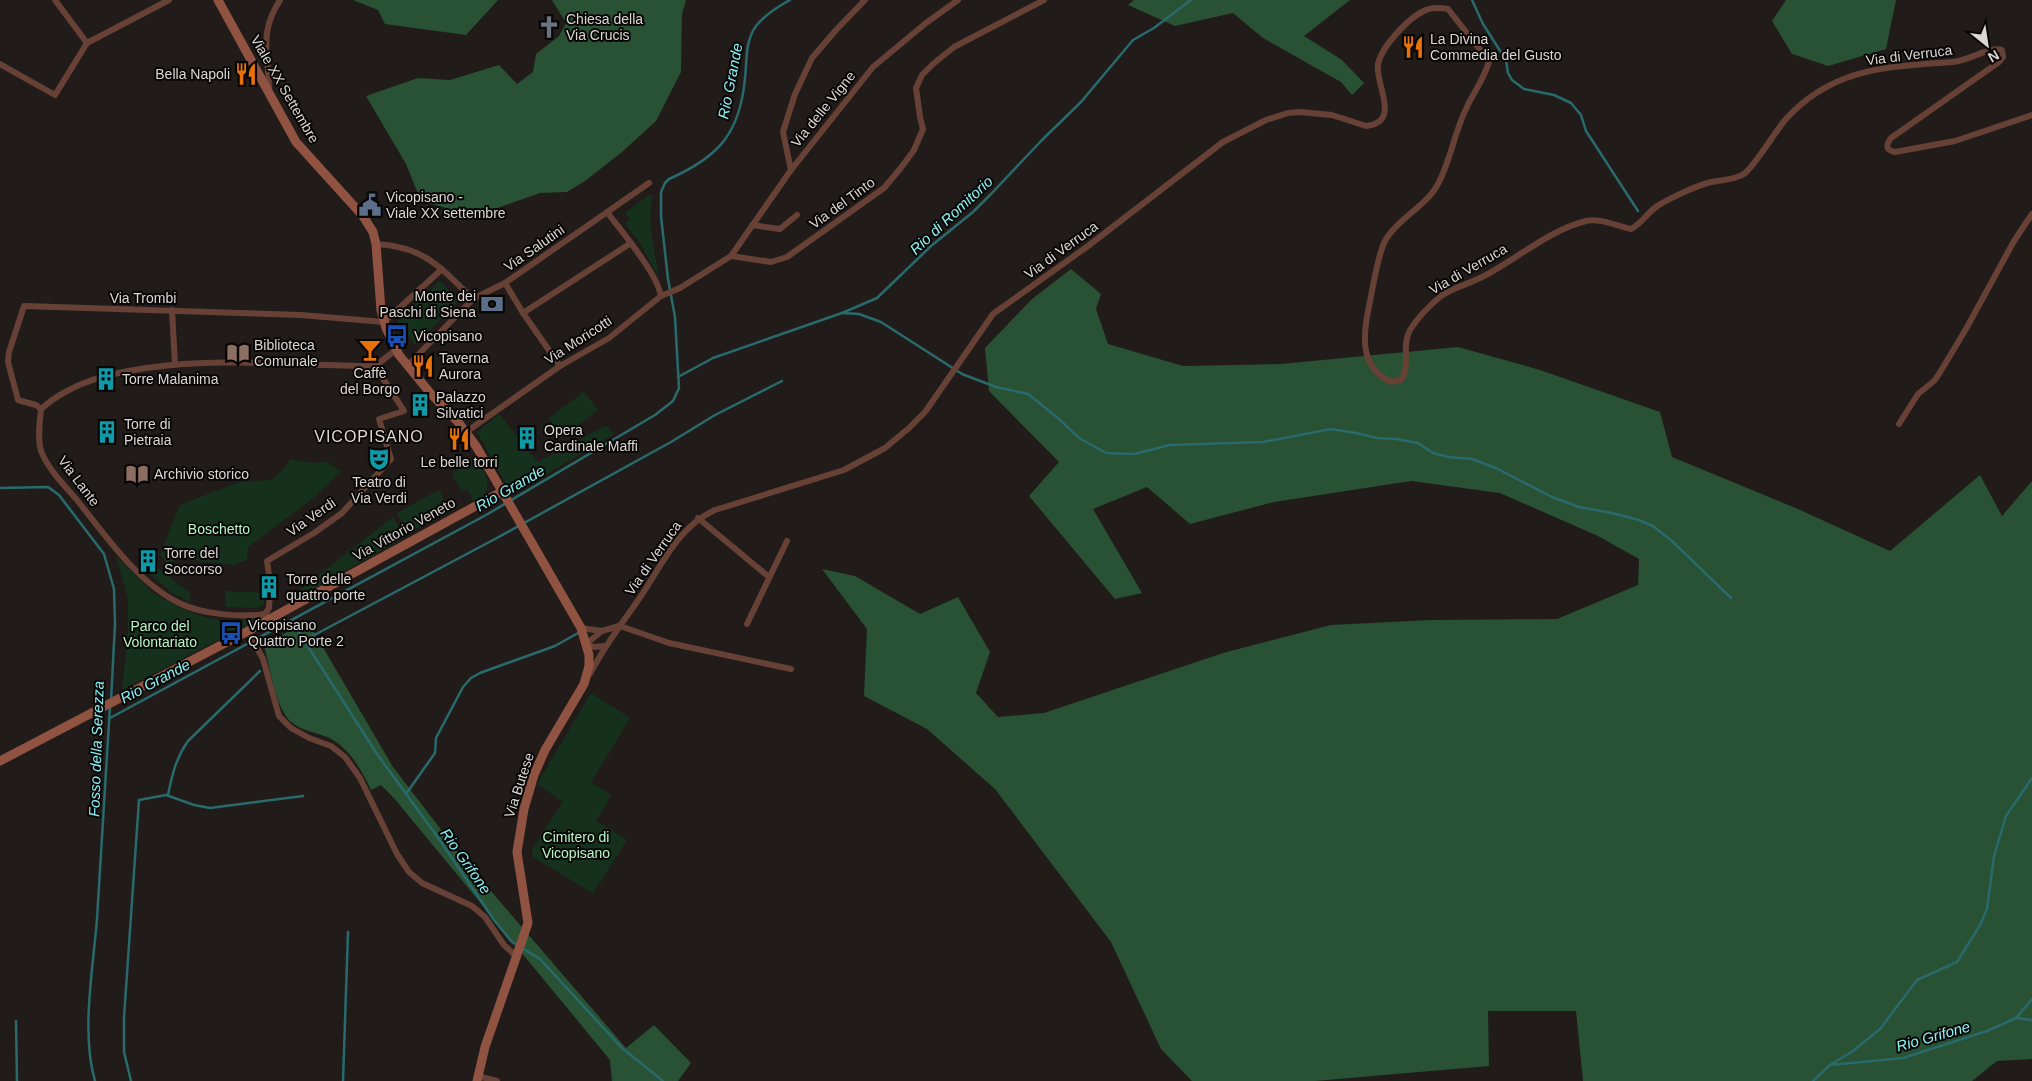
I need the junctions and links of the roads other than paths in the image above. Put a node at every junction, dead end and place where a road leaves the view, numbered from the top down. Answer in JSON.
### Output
{"nodes":[{"id":1,"x":55,"y":0,"type":"edge"},
{"id":2,"x":169,"y":0,"type":"edge"},
{"id":3,"x":218,"y":0,"type":"edge"},
{"id":4,"x":280,"y":0,"type":"edge"},
{"id":5,"x":865,"y":0,"type":"edge"},
{"id":6,"x":958,"y":0,"type":"edge"},
{"id":7,"x":1044,"y":0,"type":"edge"},
{"id":8,"x":87,"y":43,"type":"junction"},
{"id":9,"x":0,"y":64,"type":"edge"},
{"id":10,"x":269,"y":92,"type":"junction"},
{"id":11,"x":2032,"y":115,"type":"edge"},
{"id":12,"x":791,"y":170,"type":"junction"},
{"id":13,"x":649,"y":182,"type":"dead end"},
{"id":14,"x":607,"y":212,"type":"junction"},
{"id":15,"x":2032,"y":214,"type":"edge"},
{"id":16,"x":797,"y":215,"type":"dead end"},
{"id":17,"x":752,"y":225,"type":"junction"},
{"id":18,"x":630,"y":243,"type":"junction"},
{"id":19,"x":376,"y":244,"type":"junction"},
{"id":20,"x":731,"y":256,"type":"junction"},
{"id":21,"x":442,"y":268,"type":"junction"},
{"id":22,"x":505,"y":283,"type":"junction"},
{"id":23,"x":662,"y":295,"type":"junction"},
{"id":24,"x":473,"y":300,"type":"junction"},
{"id":25,"x":172,"y":310,"type":"junction"},
{"id":26,"x":523,"y":313,"type":"junction"},
{"id":27,"x":384,"y":322,"type":"junction"},
{"id":28,"x":396,"y":350,"type":"junction"},
{"id":29,"x":175,"y":364,"type":"junction"},
{"id":30,"x":375,"y":366,"type":"junction"},
{"id":31,"x":407,"y":366,"type":"junction"},
{"id":32,"x":560,"y":366,"type":"junction"},
{"id":33,"x":41,"y":409,"type":"junction"},
{"id":34,"x":1899,"y":424,"type":"dead end"},
{"id":35,"x":466,"y":432,"type":"junction"},
{"id":36,"x":505,"y":495,"type":"junction"},
{"id":37,"x":698,"y":518,"type":"junction"},
{"id":38,"x":787,"y":541,"type":"dead end"},
{"id":39,"x":769,"y":577,"type":"junction"},
{"id":40,"x":270,"y":582,"type":"dead end"},
{"id":41,"x":270,"y":592,"type":"dead end"},
{"id":42,"x":266,"y":617,"type":"junction"},
{"id":43,"x":747,"y":624,"type":"dead end"},
{"id":44,"x":620,"y":626,"type":"junction"},
{"id":45,"x":581,"y":628,"type":"junction"},
{"id":46,"x":602,"y":631,"type":"junction"},
{"id":47,"x":250,"y":634,"type":"junction"},
{"id":48,"x":586,"y":644,"type":"junction"},
{"id":49,"x":605,"y":646,"type":"junction"},
{"id":50,"x":791,"y":669,"type":"dead end"},
{"id":51,"x":584,"y":684,"type":"junction"},
{"id":52,"x":0,"y":761,"type":"edge"},
{"id":53,"x":516,"y":956,"type":"junction"},
{"id":54,"x":477,"y":1078,"type":"edge"},
{"id":55,"x":497,"y":1081,"type":"edge"}],
"edges":[{"from":1,"to":8,"type":"street"},
{"from":2,"to":8,"type":"street"},
{"from":3,"to":10,"type":"street","name":"Viale XX Settembre"},
{"from":4,"to":10,"type":"street"},
{"from":5,"to":12,"type":"street"},
{"from":6,"to":12,"type":"street","name":"Via delle Vigne"},
{"from":7,"to":20,"type":"street","name":"Via del Tinto"},
{"from":8,"to":9,"type":"street"},
{"from":10,"to":19,"type":"street","name":"Viale XX Settembre"},
{"from":11,"to":37,"type":"street","name":"Via di Verruca"},
{"from":12,"to":17,"type":"street","name":"Via delle Vigne"},
{"from":13,"to":14,"type":"street","name":"Via Salutini"},
{"from":14,"to":18,"type":"street"},
{"from":14,"to":22,"type":"street","name":"Via Salutini"},
{"from":15,"to":34,"type":"street"},
{"from":16,"to":17,"type":"street"},
{"from":17,"to":20,"type":"street","name":"Via delle Vigne"},
{"from":18,"to":23,"type":"street"},
{"from":18,"to":26,"type":"street"},
{"from":19,"to":21,"type":"street"},
{"from":19,"to":27,"type":"street","name":"Viale XX Settembre"},
{"from":20,"to":23,"type":"street","name":"Via Moricotti"},
{"from":21,"to":24,"type":"street"},
{"from":21,"to":27,"type":"street"},
{"from":22,"to":24,"type":"street","name":"Via Salutini"},
{"from":22,"to":26,"type":"street"},
{"from":23,"to":32,"type":"street","name":"Via Moricotti"},
{"from":24,"to":31,"type":"street","name":"Via Salutini"},
{"from":25,"to":27,"type":"street","name":"Via Trombi"},
{"from":25,"to":29,"type":"street"},
{"from":25,"to":33,"type":"street","name":"Via Trombi"},
{"from":26,"to":32,"type":"street"},
{"from":27,"to":28,"type":"street","name":"Viale XX Settembre"},
{"from":28,"to":30,"type":"street"},
{"from":28,"to":31,"type":"street","name":"Viale XX Settembre"},
{"from":29,"to":30,"type":"street"},
{"from":29,"to":33,"type":"street"},
{"from":30,"to":40,"type":"street","name":"Via Verdi"},
{"from":31,"to":35,"type":"street","name":"Viale XX Settembre"},
{"from":32,"to":35,"type":"street","name":"Via Moricotti"},
{"from":33,"to":42,"type":"street","name":"Via Lante"},
{"from":35,"to":36,"type":"street","name":"Via Butese"},
{"from":36,"to":42,"type":"street","name":"Via Vittorio Veneto"},
{"from":36,"to":45,"type":"street","name":"Via Butese"},
{"from":37,"to":39,"type":"street"},
{"from":37,"to":44,"type":"street","name":"Via di Verruca"},
{"from":38,"to":39,"type":"street"},
{"from":39,"to":43,"type":"street"},
{"from":41,"to":42,"type":"street"},
{"from":42,"to":47,"type":"street","name":"Via Vittorio Veneto"},
{"from":44,"to":46,"type":"street"},
{"from":44,"to":49,"type":"street","name":"Via di Verruca"},
{"from":44,"to":50,"type":"street"},
{"from":45,"to":46,"type":"street"},
{"from":45,"to":48,"type":"street","name":"Via Butese"},
{"from":46,"to":48,"type":"street"},
{"from":47,"to":52,"type":"street","name":"Via Vittorio Veneto"},
{"from":47,"to":53,"type":"street"},
{"from":48,"to":49,"type":"street"},
{"from":48,"to":51,"type":"street","name":"Via Butese"},
{"from":49,"to":51,"type":"street","name":"Via di Verruca"},
{"from":51,"to":53,"type":"street","name":"Via Butese"},
{"from":53,"to":54,"type":"street","name":"Via Butese"},
{"from":54,"to":55,"type":"street"}]}
